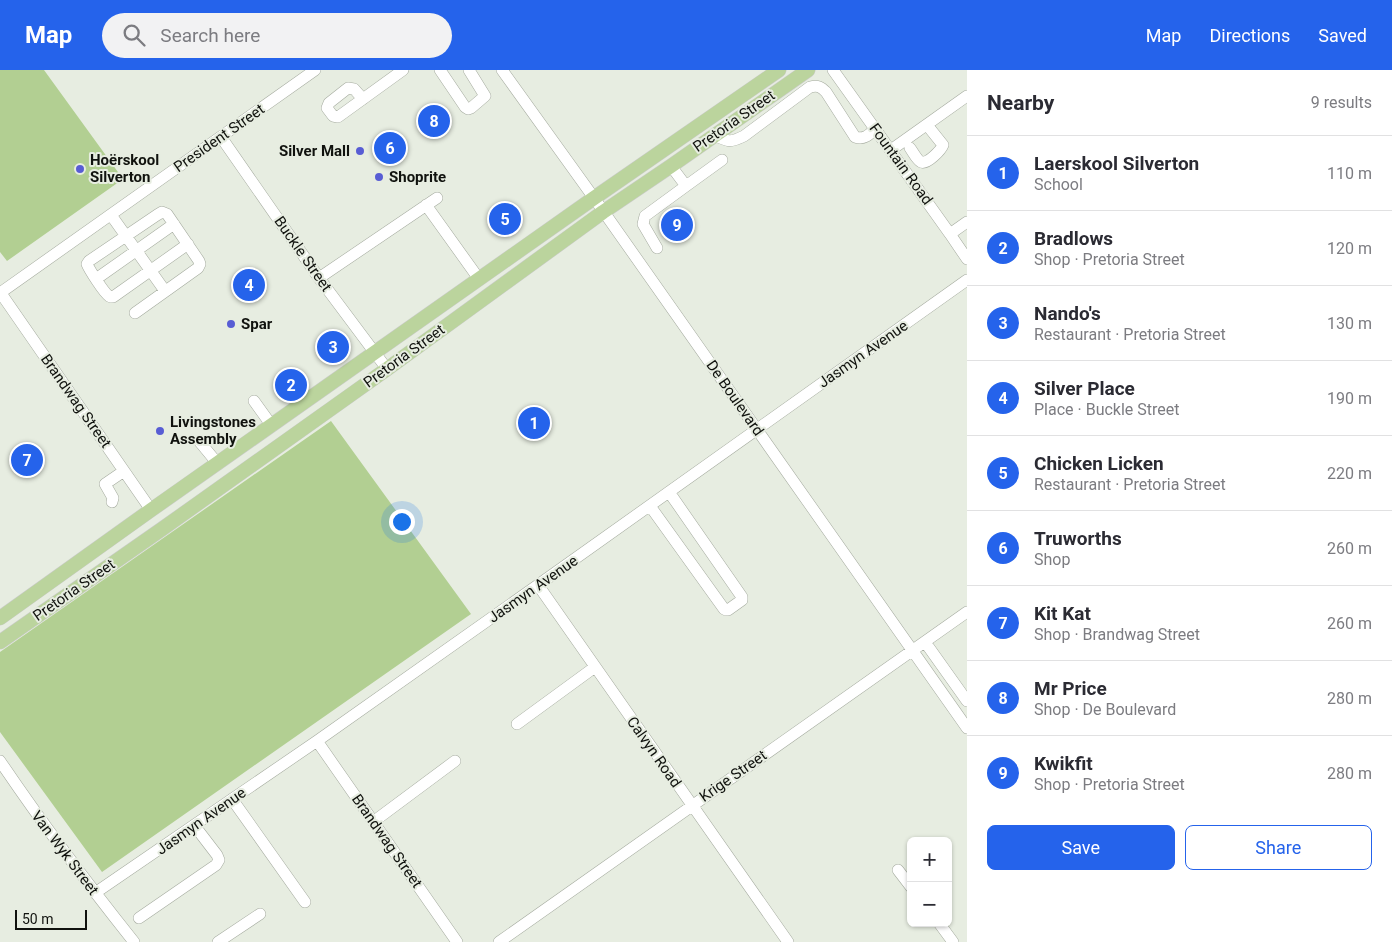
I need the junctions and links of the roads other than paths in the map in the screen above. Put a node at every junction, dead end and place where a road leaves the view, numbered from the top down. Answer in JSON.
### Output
{"nodes":[{"id":1,"x":315,"y":70,"type":"edge"},
{"id":2,"x":440,"y":70,"type":"edge"},
{"id":3,"x":469,"y":70,"type":"edge"},
{"id":4,"x":502,"y":70,"type":"edge"},
{"id":5,"x":779,"y":70,"type":"edge"},
{"id":6,"x":808,"y":70,"type":"edge"},
{"id":7,"x":833,"y":70,"type":"edge"},
{"id":8,"x":397,"y":72,"type":"edge"},
{"id":9,"x":967,"y":96,"type":"edge"},
{"id":10,"x":363,"y":99,"type":"dead end"},
{"id":11,"x":926,"y":125,"type":"junction"},
{"id":12,"x":875,"y":129,"type":"junction"},
{"id":13,"x":714,"y":135,"type":"junction"},
{"id":14,"x":221,"y":137,"type":"junction"},
{"id":15,"x":910,"y":148,"type":"dead end"},
{"id":16,"x":891,"y":150,"type":"junction"},
{"id":17,"x":722,"y":160,"type":"dead end"},
{"id":18,"x":671,"y":166,"type":"junction"},
{"id":19,"x":686,"y":186,"type":"junction"},
{"id":20,"x":437,"y":198,"type":"dead end"},
{"id":21,"x":594,"y":198,"type":"junction"},
{"id":22,"x":426,"y":206,"type":"junction"},
{"id":23,"x":603,"y":212,"type":"junction"},
{"id":24,"x":111,"y":215,"type":"junction"},
{"id":25,"x":967,"y":222,"type":"edge"},
{"id":26,"x":174,"y":224,"type":"junction"},
{"id":27,"x":950,"y":234,"type":"junction"},
{"id":28,"x":126,"y":235,"type":"junction"},
{"id":29,"x":188,"y":244,"type":"junction"},
{"id":30,"x":657,"y":248,"type":"dead end"},
{"id":31,"x":136,"y":250,"type":"junction"},
{"id":32,"x":967,"y":259,"type":"edge"},
{"id":33,"x":151,"y":270,"type":"junction"},
{"id":34,"x":319,"y":278,"type":"junction"},
{"id":35,"x":96,"y":279,"type":"junction"},
{"id":36,"x":479,"y":279,"type":"junction"},
{"id":37,"x":967,"y":280,"type":"edge"},
{"id":38,"x":165,"y":291,"type":"junction"},
{"id":39,"x":0,"y":292,"type":"edge"},
{"id":40,"x":135,"y":314,"type":"dead end"},
{"id":41,"x":374,"y":353,"type":"junction"},
{"id":42,"x":387,"y":369,"type":"junction"},
{"id":43,"x":358,"y":390,"type":"junction"},
{"id":44,"x":254,"y":401,"type":"dead end"},
{"id":45,"x":272,"y":426,"type":"junction"},
{"id":46,"x":757,"y":429,"type":"junction"},
{"id":47,"x":199,"y":442,"type":"dead end"},
{"id":48,"x":218,"y":464,"type":"junction"},
{"id":49,"x":124,"y":471,"type":"junction"},
{"id":50,"x":669,"y":492,"type":"junction"},
{"id":51,"x":112,"y":502,"type":"dead end"},
{"id":52,"x":650,"y":506,"type":"junction"},
{"id":53,"x":151,"y":510,"type":"junction"},
{"id":54,"x":538,"y":585,"type":"junction"},
{"id":55,"x":967,"y":612,"type":"edge"},
{"id":56,"x":0,"y":618,"type":"edge"},
{"id":57,"x":0,"y":642,"type":"edge"},
{"id":58,"x":925,"y":642,"type":"junction"},
{"id":59,"x":912,"y":651,"type":"junction"},
{"id":60,"x":596,"y":667,"type":"junction"},
{"id":61,"x":967,"y":700,"type":"edge"},
{"id":62,"x":517,"y":724,"type":"dead end"},
{"id":63,"x":967,"y":728,"type":"edge"},
{"id":64,"x":317,"y":741,"type":"junction"},
{"id":65,"x":0,"y":761,"type":"edge"},
{"id":66,"x":455,"y":761,"type":"dead end"},
{"id":67,"x":232,"y":799,"type":"junction"},
{"id":68,"x":691,"y":805,"type":"junction"},
{"id":69,"x":373,"y":822,"type":"junction"},
{"id":70,"x":194,"y":825,"type":"junction"},
{"id":71,"x":898,"y":870,"type":"dead end"},
{"id":72,"x":907,"y":882,"type":"edge"},
{"id":73,"x":95,"y":893,"type":"junction"},
{"id":74,"x":305,"y":902,"type":"dead end"},
{"id":75,"x":260,"y":914,"type":"dead end"},
{"id":76,"x":139,"y":918,"type":"dead end"},
{"id":77,"x":942,"y":927,"type":"edge"},
{"id":78,"x":232,"y":938,"type":"edge"},
{"id":79,"x":134,"y":942,"type":"edge"},
{"id":80,"x":218,"y":942,"type":"edge"},
{"id":81,"x":457,"y":942,"type":"edge"},
{"id":82,"x":499,"y":942,"type":"edge"},
{"id":83,"x":788,"y":942,"type":"edge"},
{"id":84,"x":953,"y":942,"type":"edge"}],
"edges":[{"from":1,"to":14,"type":"street","name":"President Street"},
{"from":2,"to":3,"type":"street"},
{"from":4,"to":21,"type":"street","name":"De Boulevard"},
{"from":5,"to":21,"type":"main road","name":"Pretoria Street"},
{"from":6,"to":13,"type":"main road","name":"Pretoria Street"},
{"from":7,"to":12,"type":"street","name":"Fountain Road"},
{"from":8,"to":10,"type":"street"},
{"from":9,"to":11,"type":"street"},
{"from":11,"to":15,"type":"street"},
{"from":11,"to":16,"type":"street"},
{"from":12,"to":13,"type":"street"},
{"from":12,"to":16,"type":"street","name":"Fountain Road"},
{"from":13,"to":18,"type":"main road","name":"Pretoria Street"},
{"from":14,"to":24,"type":"street","name":"President Street"},
{"from":14,"to":34,"type":"street","name":"Buckle Street"},
{"from":16,"to":27,"type":"street","name":"Fountain Road"},
{"from":17,"to":19,"type":"street"},
{"from":18,"to":19,"type":"street"},
{"from":18,"to":23,"type":"main road","name":"Pretoria Street"},
{"from":19,"to":30,"type":"street"},
{"from":20,"to":22,"type":"street"},
{"from":21,"to":23,"type":"street","name":"De Boulevard"},
{"from":21,"to":36,"type":"main road","name":"Pretoria Street"},
{"from":22,"to":34,"type":"street"},
{"from":22,"to":36,"type":"street"},
{"from":23,"to":42,"type":"main road","name":"Pretoria Street"},
{"from":23,"to":46,"type":"street","name":"De Boulevard"},
{"from":24,"to":28,"type":"street"},
{"from":24,"to":39,"type":"street","name":"President Street"},
{"from":25,"to":27,"type":"street"},
{"from":26,"to":28,"type":"street"},
{"from":26,"to":29,"type":"street"},
{"from":26,"to":31,"type":"street"},
{"from":27,"to":32,"type":"street","name":"Fountain Road"},
{"from":28,"to":31,"type":"street"},
{"from":28,"to":35,"type":"street"},
{"from":29,"to":33,"type":"street"},
{"from":29,"to":38,"type":"street"},
{"from":31,"to":33,"type":"street"},
{"from":31,"to":35,"type":"street"},
{"from":33,"to":35,"type":"street"},
{"from":33,"to":38,"type":"street"},
{"from":34,"to":41,"type":"street","name":"Buckle Street"},
{"from":36,"to":41,"type":"main road","name":"Pretoria Street"},
{"from":37,"to":46,"type":"street","name":"Jasmyn Avenue"},
{"from":38,"to":40,"type":"street"},
{"from":39,"to":49,"type":"street","name":"Brandwag Street"},
{"from":41,"to":42,"type":"street","name":"Buckle Street"},
{"from":41,"to":45,"type":"main road","name":"Pretoria Street"},
{"from":42,"to":43,"type":"main road","name":"Pretoria Street"},
{"from":43,"to":48,"type":"main road"},
{"from":43,"to":57,"type":"main road","name":"Pretoria Street"},
{"from":44,"to":45,"type":"street"},
{"from":45,"to":48,"type":"main road","name":"Pretoria Street"},
{"from":46,"to":50,"type":"street","name":"Jasmyn Avenue"},
{"from":46,"to":59,"type":"street","name":"De Boulevard"},
{"from":47,"to":48,"type":"street"},
{"from":48,"to":53,"type":"main road","name":"Pretoria Street"},
{"from":49,"to":51,"type":"street"},
{"from":49,"to":53,"type":"street","name":"Brandwag Street"},
{"from":50,"to":52,"type":"street","name":"Jasmyn Avenue"},
{"from":50,"to":52,"type":"street"},
{"from":52,"to":54,"type":"street","name":"Jasmyn Avenue"},
{"from":53,"to":56,"type":"main road","name":"Pretoria Street"},
{"from":54,"to":60,"type":"street","name":"Calvyn Road"},
{"from":54,"to":64,"type":"street","name":"Jasmyn Avenue"},
{"from":55,"to":58,"type":"street","name":"Krige Street"},
{"from":58,"to":59,"type":"street","name":"Krige Street"},
{"from":58,"to":61,"type":"street"},
{"from":59,"to":63,"type":"street","name":"De Boulevard"},
{"from":59,"to":68,"type":"street","name":"Krige Street"},
{"from":60,"to":62,"type":"street"},
{"from":60,"to":68,"type":"street","name":"Calvyn Road"},
{"from":64,"to":67,"type":"street","name":"Jasmyn Avenue"},
{"from":64,"to":69,"type":"street","name":"Brandwag Street"},
{"from":65,"to":73,"type":"street","name":"Van Wyk Street"},
{"from":66,"to":69,"type":"street"},
{"from":67,"to":70,"type":"street","name":"Jasmyn Avenue"},
{"from":67,"to":74,"type":"street"},
{"from":68,"to":82,"type":"street","name":"Krige Street"},
{"from":68,"to":83,"type":"street","name":"Calvyn Road"},
{"from":69,"to":81,"type":"street","name":"Brandwag Street"},
{"from":70,"to":73,"type":"street","name":"Jasmyn Avenue"},
{"from":70,"to":76,"type":"street"},
{"from":71,"to":72,"type":"street"},
{"from":73,"to":79,"type":"street","name":"Van Wyk Street"},
{"from":75,"to":78,"type":"street"},
{"from":77,"to":84,"type":"street"},
{"from":78,"to":80,"type":"street"}]}
